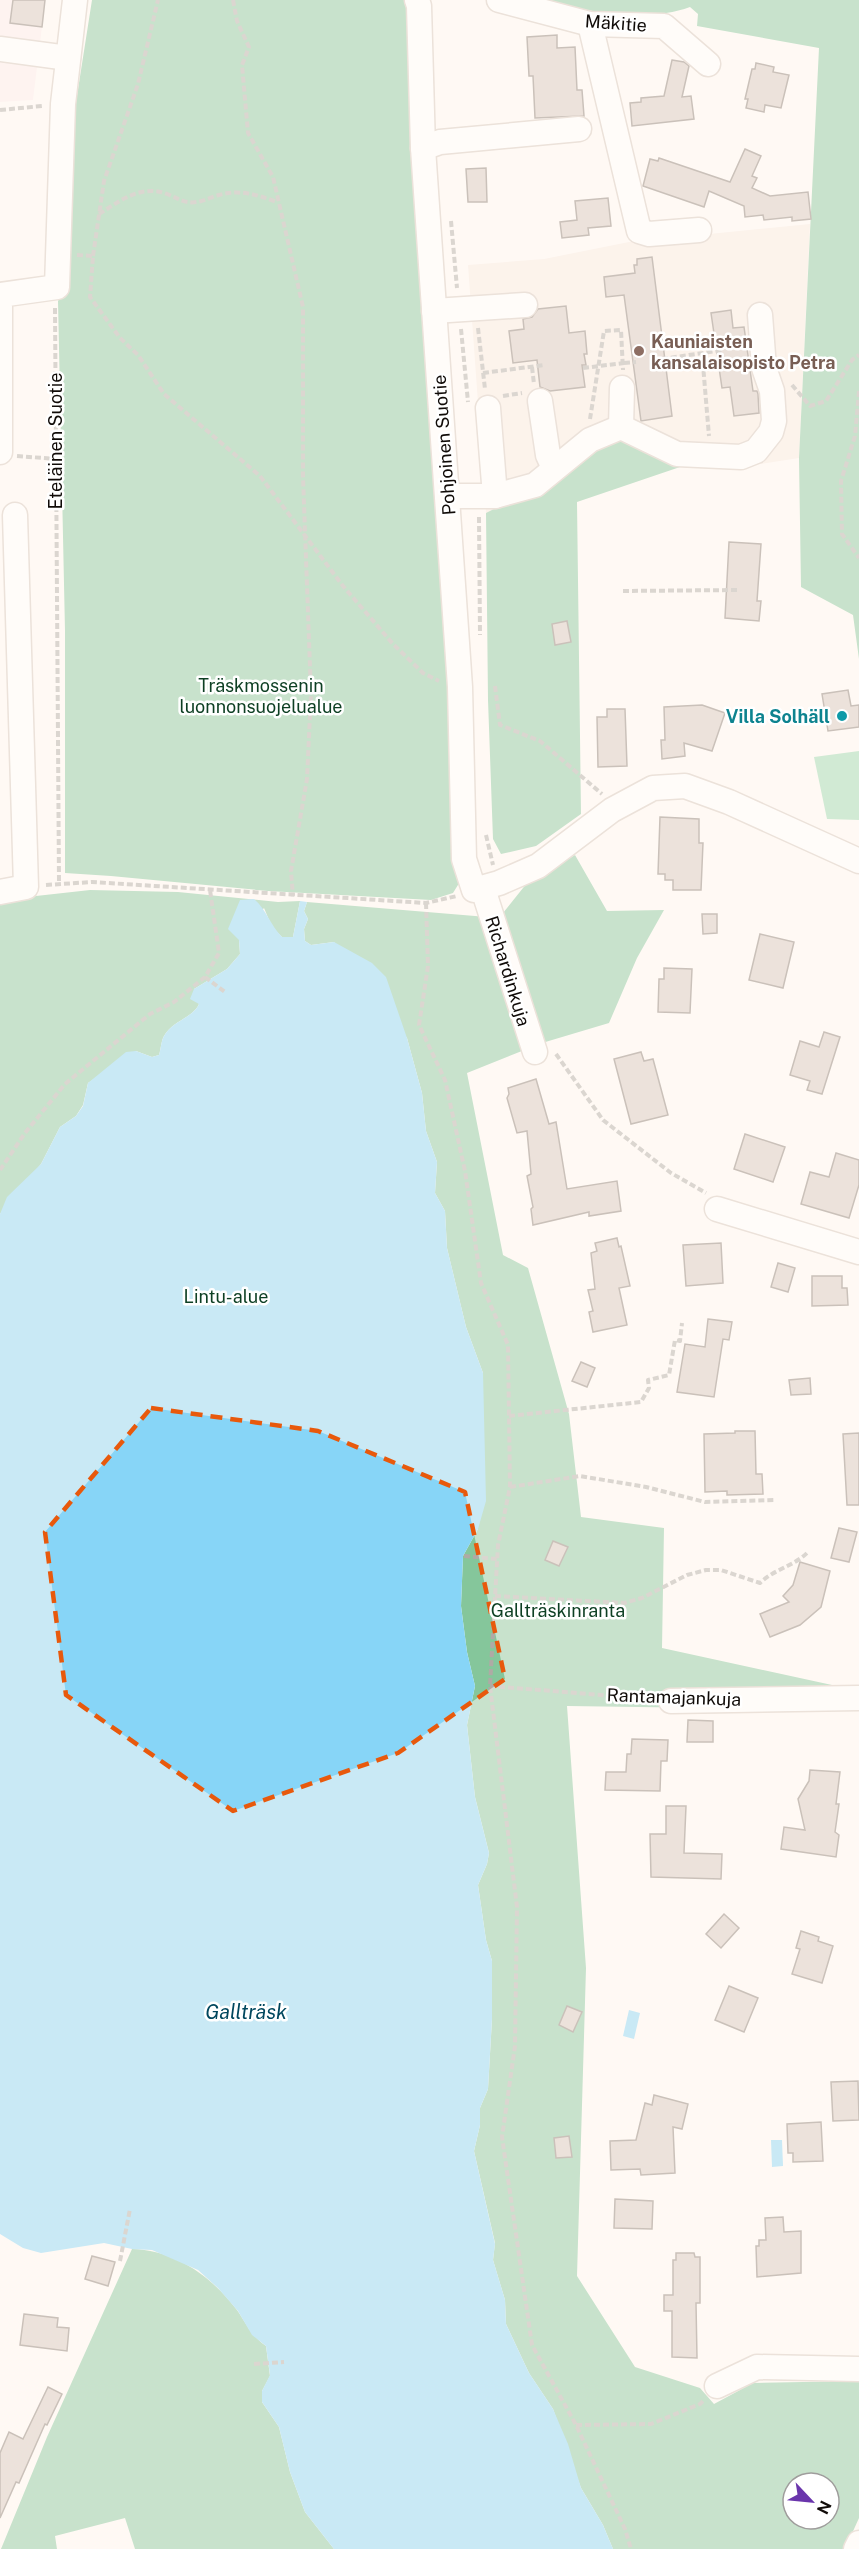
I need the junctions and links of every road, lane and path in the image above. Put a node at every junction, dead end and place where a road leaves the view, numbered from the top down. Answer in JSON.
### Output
{"nodes":[{"id":1,"x":75,"y":0,"type":"edge"},
{"id":2,"x":158,"y":0,"type":"edge"},
{"id":3,"x":233,"y":0,"type":"edge"},
{"id":4,"x":417,"y":0,"type":"edge"},
{"id":5,"x":499,"y":0,"type":"edge"},
{"id":6,"x":590,"y":24,"type":"junction"},
{"id":7,"x":0,"y":50,"type":"edge"},
{"id":8,"x":68,"y":58,"type":"junction"},
{"id":9,"x":708,"y":64,"type":"dead end"},
{"id":10,"x":63,"y":104,"type":"junction"},
{"id":11,"x":0,"y":110,"type":"edge"},
{"id":12,"x":579,"y":129,"type":"dead end"},
{"id":13,"x":423,"y":148,"type":"junction"},
{"id":14,"x":278,"y":203,"type":"junction"},
{"id":15,"x":99,"y":214,"type":"junction"},
{"id":16,"x":699,"y":230,"type":"dead end"},
{"id":17,"x":72,"y":256,"type":"dead end"},
{"id":18,"x":93,"y":256,"type":"junction"},
{"id":19,"x":57,"y":287,"type":"junction"},
{"id":20,"x":525,"y":305,"type":"dead end"},
{"id":21,"x":475,"y":309,"type":"junction"},
{"id":22,"x":434,"y":311,"type":"junction"},
{"id":23,"x":760,"y":315,"type":"dead end"},
{"id":24,"x":723,"y":350,"type":"dead end"},
{"id":25,"x":702,"y":353,"type":"junction"},
{"id":26,"x":859,"y":355,"type":"edge"},
{"id":27,"x":662,"y":359,"type":"dead end"},
{"id":28,"x":636,"y":362,"type":"dead end"},
{"id":29,"x":624,"y":363,"type":"junction"},
{"id":30,"x":544,"y":365,"type":"dead end"},
{"id":31,"x":583,"y":368,"type":"dead end"},
{"id":32,"x":483,"y":373,"type":"junction"},
{"id":33,"x":766,"y":375,"type":"junction"},
{"id":34,"x":622,"y":388,"type":"dead end"},
{"id":35,"x":859,"y":391,"type":"edge"},
{"id":36,"x":533,"y":397,"type":"joint"},
{"id":37,"x":488,"y":403,"type":"junction"},
{"id":38,"x":621,"y":427,"type":"junction"},
{"id":39,"x":586,"y":443,"type":"junction"},
{"id":40,"x":1,"y":452,"type":"edge"},
{"id":41,"x":709,"y":455,"type":"junction"},
{"id":42,"x":56,"y":459,"type":"junction"},
{"id":43,"x":554,"y":468,"type":"junction"},
{"id":44,"x":448,"y":496,"type":"junction"},
{"id":45,"x":495,"y":496,"type":"junction"},
{"id":46,"x":15,"y":515,"type":"dead end"},
{"id":47,"x":306,"y":539,"type":"junction"},
{"id":48,"x":859,"y":558,"type":"edge"},
{"id":49,"x":737,"y":590,"type":"dead end"},
{"id":50,"x":623,"y":591,"type":"dead end"},
{"id":51,"x":495,"y":686,"type":"dead end"},
{"id":52,"x":460,"y":687,"type":"junction"},
{"id":53,"x":607,"y":798,"type":"dead end"},
{"id":54,"x":859,"y":861,"type":"edge"},
{"id":55,"x":59,"y":883,"type":"junction"},
{"id":56,"x":26,"y":887,"type":"junction"},
{"id":57,"x":479,"y":889,"type":"junction"},
{"id":58,"x":210,"y":890,"type":"junction"},
{"id":59,"x":0,"y":892,"type":"edge"},
{"id":60,"x":293,"y":896,"type":"junction"},
{"id":61,"x":426,"y":903,"type":"junction"},
{"id":62,"x":205,"y":977,"type":"junction"},
{"id":63,"x":225,"y":992,"type":"dead end"},
{"id":64,"x":544,"y":1050,"type":"joint"},
{"id":65,"x":0,"y":1170,"type":"edge"},
{"id":66,"x":711,"y":1201,"type":"joint"},
{"id":67,"x":859,"y":1252,"type":"edge"},
{"id":68,"x":682,"y":1323,"type":"dead end"},
{"id":69,"x":509,"y":1416,"type":"junction"},
{"id":70,"x":510,"y":1488,"type":"junction"},
{"id":71,"x":776,"y":1500,"type":"dead end"},
{"id":72,"x":808,"y":1551,"type":"dead end"},
{"id":73,"x":464,"y":1556,"type":"dead end"},
{"id":74,"x":497,"y":1559,"type":"junction"},
{"id":75,"x":495,"y":1596,"type":"junction"},
{"id":76,"x":490,"y":1686,"type":"junction"},
{"id":77,"x":859,"y":1698,"type":"edge"},
{"id":78,"x":671,"y":1701,"type":"joint"},
{"id":79,"x":130,"y":2209,"type":"dead end"},
{"id":80,"x":120,"y":2261,"type":"dead end"},
{"id":81,"x":284,"y":2362,"type":"dead end"},
{"id":82,"x":254,"y":2364,"type":"dead end"},
{"id":83,"x":859,"y":2369,"type":"edge"},
{"id":84,"x":717,"y":2386,"type":"joint"},
{"id":85,"x":576,"y":2425,"type":"junction"},
{"id":86,"x":859,"y":2543,"type":"edge"},
{"id":87,"x":631,"y":2549,"type":"edge"},
{"id":88,"x":856,"y":2549,"type":"edge"}],
"edges":[{"from":1,"to":8,"type":"street"},
{"from":2,"to":15,"type":"path"},
{"from":3,"to":14,"type":"path"},
{"from":4,"to":13,"type":"street","name":"Pohjoinen Suotie"},
{"from":5,"to":6,"type":"street","name":"Mäkitie"},
{"from":6,"to":9,"type":"street","name":"Mäkitie"},
{"from":6,"to":16,"type":"street"},
{"from":7,"to":8,"type":"street"},
{"from":8,"to":10,"type":"street"},
{"from":10,"to":11,"type":"path"},
{"from":10,"to":19,"type":"street"},
{"from":12,"to":13,"type":"street"},
{"from":13,"to":22,"type":"street","name":"Pohjoinen Suotie"},
{"from":14,"to":15,"type":"path"},
{"from":14,"to":47,"type":"path"},
{"from":15,"to":18,"type":"path"},
{"from":17,"to":18,"type":"path"},
{"from":18,"to":47,"type":"path"},
{"from":19,"to":40,"type":"street"},
{"from":19,"to":42,"type":"path","name":"Eteläinen Suotie"},
{"from":20,"to":21,"type":"street"},
{"from":21,"to":22,"type":"street"},
{"from":21,"to":32,"type":"path"},
{"from":22,"to":44,"type":"street","name":"Pohjoinen Suotie"},
{"from":23,"to":33,"type":"street"},
{"from":24,"to":25,"type":"path"},
{"from":25,"to":27,"type":"path"},
{"from":25,"to":41,"type":"path"},
{"from":26,"to":33,"type":"path"},
{"from":28,"to":29,"type":"path"},
{"from":29,"to":31,"type":"path","bridge":true},
{"from":29,"to":39,"type":"path"},
{"from":30,"to":32,"type":"path"},
{"from":32,"to":37,"type":"path"},
{"from":33,"to":41,"type":"street"},
{"from":34,"to":38,"type":"street"},
{"from":35,"to":48,"type":"path"},
{"from":36,"to":37,"type":"path"},
{"from":36,"to":43,"type":"street"},
{"from":37,"to":45,"type":"street"},
{"from":38,"to":39,"type":"street"},
{"from":38,"to":41,"type":"street"},
{"from":39,"to":43,"type":"street"},
{"from":40,"to":42,"type":"path"},
{"from":42,"to":55,"type":"path","name":"Eteläinen Suotie"},
{"from":43,"to":45,"type":"street"},
{"from":44,"to":45,"type":"street"},
{"from":44,"to":52,"type":"street","name":"Pohjoinen Suotie"},
{"from":46,"to":56,"type":"street"},
{"from":47,"to":52,"type":"path"},
{"from":47,"to":60,"type":"path"},
{"from":49,"to":50,"type":"path"},
{"from":51,"to":53,"type":"path"},
{"from":52,"to":57,"type":"street","name":"Pohjoinen Suotie"},
{"from":54,"to":57,"type":"street"},
{"from":55,"to":56,"type":"path"},
{"from":55,"to":58,"type":"path"},
{"from":56,"to":59,"type":"street"},
{"from":57,"to":61,"type":"path"},
{"from":57,"to":64,"type":"street","name":"Richardinkuja"},
{"from":58,"to":60,"type":"path"},
{"from":58,"to":62,"type":"path"},
{"from":60,"to":61,"type":"path"},
{"from":61,"to":69,"type":"path"},
{"from":62,"to":63,"type":"path"},
{"from":62,"to":65,"type":"path"},
{"from":64,"to":66,"type":"path"},
{"from":66,"to":67,"type":"street"},
{"from":68,"to":69,"type":"path"},
{"from":69,"to":70,"type":"path"},
{"from":70,"to":71,"type":"path"},
{"from":70,"to":74,"type":"path"},
{"from":72,"to":75,"type":"path"},
{"from":73,"to":74,"type":"path"},
{"from":74,"to":75,"type":"path"},
{"from":75,"to":76,"type":"path"},
{"from":76,"to":78,"type":"path","name":"Rantamajankuja"},
{"from":76,"to":85,"type":"path"},
{"from":77,"to":78,"type":"street","name":"Rantamajankuja"},
{"from":79,"to":80,"type":"path"},
{"from":81,"to":82,"type":"path"},
{"from":83,"to":84,"type":"street"},
{"from":84,"to":85,"type":"path"},
{"from":85,"to":87,"type":"path"},
{"from":86,"to":88,"type":"street"}]}
